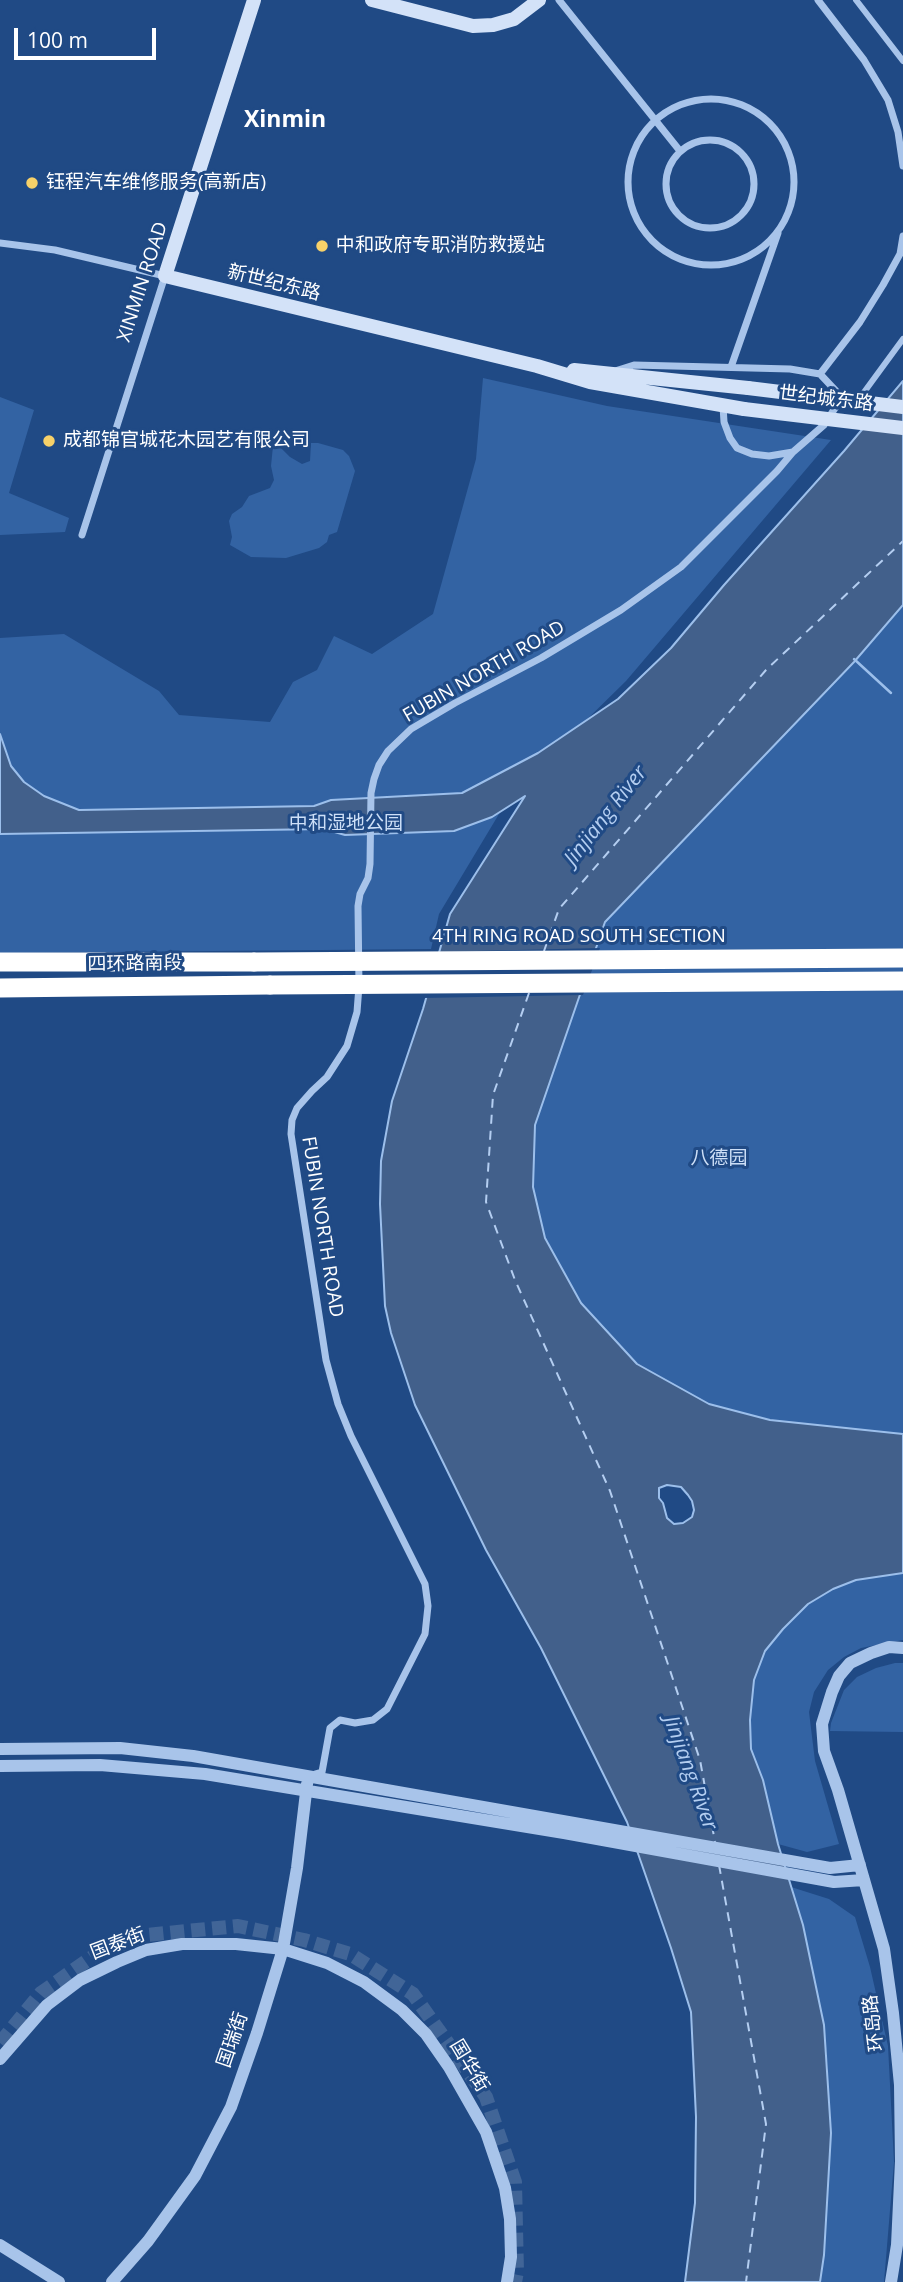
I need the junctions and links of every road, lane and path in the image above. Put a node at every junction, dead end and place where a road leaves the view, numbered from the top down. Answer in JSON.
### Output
{"nodes":[{"id":1,"x":254,"y":0,"type":"edge"},
{"id":2,"x":372,"y":0,"type":"edge"},
{"id":3,"x":539,"y":0,"type":"edge"},
{"id":4,"x":559,"y":0,"type":"edge"},
{"id":5,"x":818,"y":0,"type":"edge"},
{"id":6,"x":856,"y":0,"type":"edge"},
{"id":7,"x":903,"y":61,"type":"edge"},
{"id":8,"x":655,"y":121,"type":"junction"},
{"id":9,"x":680,"y":151,"type":"junction"},
{"id":10,"x":903,"y":166,"type":"edge"},
{"id":11,"x":779,"y":230,"type":"junction"},
{"id":12,"x":903,"y":236,"type":"edge"},
{"id":13,"x":0,"y":243,"type":"edge"},
{"id":14,"x":165,"y":276,"type":"junction"},
{"id":15,"x":903,"y":339,"type":"edge"},
{"id":16,"x":537,"y":366,"type":"junction"},
{"id":17,"x":731,"y":367,"type":"junction"},
{"id":18,"x":607,"y":373,"type":"junction"},
{"id":19,"x":820,"y":374,"type":"junction"},
{"id":20,"x":748,"y":388,"type":"joint"},
{"id":21,"x":722,"y":405,"type":"junction"},
{"id":22,"x":838,"y":405,"type":"junction"},
{"id":23,"x":903,"y":407,"type":"edge"},
{"id":24,"x":744,"y":409,"type":"joint"},
{"id":25,"x":903,"y":428,"type":"edge"},
{"id":26,"x":793,"y":452,"type":"junction"},
{"id":27,"x":82,"y":536,"type":"dead end"},
{"id":28,"x":903,"y":958,"type":"edge"},
{"id":29,"x":254,"y":961,"type":"joint"},
{"id":30,"x":0,"y":962,"type":"edge"},
{"id":31,"x":903,"y":981,"type":"edge"},
{"id":32,"x":0,"y":988,"type":"edge"},
{"id":33,"x":903,"y":1648,"type":"edge"},
{"id":34,"x":0,"y":1749,"type":"edge"},
{"id":35,"x":0,"y":1766,"type":"edge"},
{"id":36,"x":307,"y":1776,"type":"junction"},
{"id":37,"x":306,"y":1790,"type":"junction"},
{"id":38,"x":860,"y":1865,"type":"junction"},
{"id":39,"x":864,"y":1880,"type":"junction"},
{"id":40,"x":283,"y":1949,"type":"junction"},
{"id":41,"x":2,"y":2053,"type":"edge"},
{"id":42,"x":902,"y":2085,"type":"edge"},
{"id":43,"x":0,"y":2245,"type":"edge"},
{"id":44,"x":59,"y":2282,"type":"edge"},
{"id":45,"x":112,"y":2282,"type":"edge"},
{"id":46,"x":507,"y":2282,"type":"edge"},
{"id":47,"x":891,"y":2282,"type":"edge"}],
"edges":[{"from":1,"to":14,"type":"main road","name":"XINMIN ROAD"},
{"from":2,"to":3,"type":"main road"},
{"from":4,"to":8,"type":"street"},
{"from":5,"to":10,"type":"street"},
{"from":6,"to":7,"type":"street"},
{"from":8,"to":9,"type":"street"},
{"from":8,"to":11,"type":"street"},
{"from":8,"to":11,"type":"street"},
{"from":9,"to":9,"type":"street"},
{"from":11,"to":17,"type":"street"},
{"from":12,"to":19,"type":"street"},
{"from":13,"to":14,"type":"street","name":"新世纪东路"},
{"from":14,"to":16,"type":"main road","name":"新世纪东路"},
{"from":14,"to":27,"type":"street","name":"XINMIN ROAD"},
{"from":15,"to":22,"type":"street","name":"FUBIN NORTH ROAD"},
{"from":16,"to":18,"type":"main road","name":"新世纪东路"},
{"from":16,"to":21,"type":"main road","name":"新世纪东路"},
{"from":17,"to":18,"type":"street","name":"新世纪东路"},
{"from":17,"to":19,"type":"street","name":"新世纪东路"},
{"from":18,"to":20,"type":"main road","name":"新世纪东路"},
{"from":19,"to":22,"type":"street"},
{"from":20,"to":23,"type":"main road","name":"世纪城东路","bridge":true},
{"from":21,"to":24,"type":"main road","name":"新世纪东路"},
{"from":21,"to":26,"type":"street"},
{"from":22,"to":26,"type":"street","name":"FUBIN NORTH ROAD"},
{"from":24,"to":25,"type":"main road","name":"世纪城东路","bridge":true},
{"from":26,"to":36,"type":"street","name":"FUBIN NORTH ROAD"},
{"from":28,"to":29,"type":"highway","name":"4TH RING ROAD SOUTH SECTION","bridge":true},
{"from":29,"to":30,"type":"highway","name":"四环路南段"},
{"from":31,"to":32,"type":"highway","name":"四环路南段","bridge":true},
{"from":33,"to":38,"type":"street","name":"环岛路"},
{"from":34,"to":36,"type":"street"},
{"from":35,"to":37,"type":"street"},
{"from":36,"to":37,"type":"street","name":"国瑞街"},
{"from":36,"to":38,"type":"street"},
{"from":37,"to":39,"type":"street"},
{"from":37,"to":40,"type":"street","name":"国瑞街"},
{"from":38,"to":39,"type":"street","name":"环岛路"},
{"from":39,"to":42,"type":"street","name":"环岛路"},
{"from":40,"to":41,"type":"street","name":"国泰街"},
{"from":40,"to":45,"type":"street","name":"国瑞街"},
{"from":40,"to":46,"type":"street","name":"国华街"},
{"from":42,"to":47,"type":"street","name":"环岛路"},
{"from":43,"to":44,"type":"street"}]}
